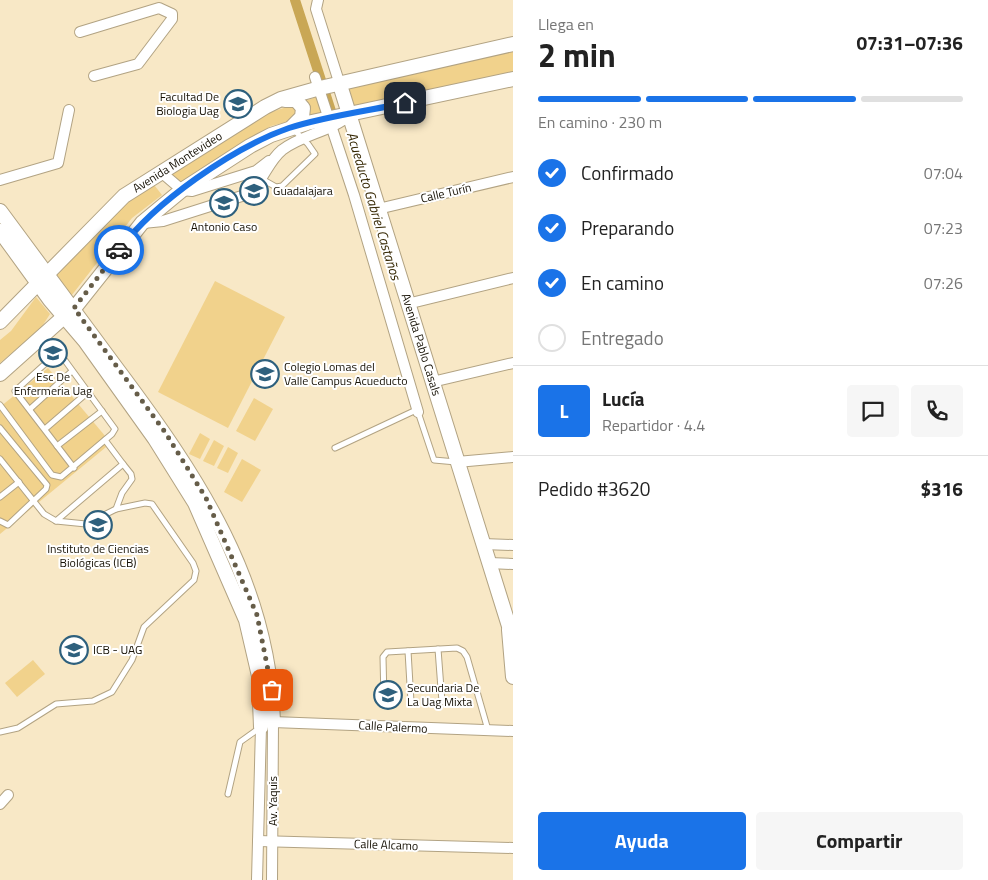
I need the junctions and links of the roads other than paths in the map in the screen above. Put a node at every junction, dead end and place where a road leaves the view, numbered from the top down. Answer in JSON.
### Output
{"nodes":[{"id":1,"x":158,"y":4,"type":"edge"},
{"id":2,"x":317,"y":4,"type":"edge"},
{"id":3,"x":80,"y":32,"type":"dead end"},
{"id":4,"x":513,"y":44,"type":"edge"},
{"id":5,"x":94,"y":76,"type":"dead end"},
{"id":6,"x":513,"y":79,"type":"edge"},
{"id":7,"x":317,"y":83,"type":"junction"},
{"id":8,"x":340,"y":85,"type":"junction"},
{"id":9,"x":281,"y":99,"type":"junction"},
{"id":10,"x":69,"y":110,"type":"dead end"},
{"id":11,"x":351,"y":114,"type":"junction"},
{"id":12,"x":330,"y":123,"type":"junction"},
{"id":13,"x":291,"y":128,"type":"junction"},
{"id":14,"x":302,"y":138,"type":"junction"},
{"id":15,"x":161,"y":172,"type":"junction"},
{"id":16,"x":259,"y":175,"type":"junction"},
{"id":17,"x":513,"y":177,"type":"edge"},
{"id":18,"x":0,"y":180,"type":"edge"},
{"id":19,"x":182,"y":190,"type":"junction"},
{"id":20,"x":378,"y":209,"type":"junction"},
{"id":21,"x":0,"y":212,"type":"edge"},
{"id":22,"x":142,"y":223,"type":"junction"},
{"id":23,"x":0,"y":231,"type":"edge"},
{"id":24,"x":42,"y":278,"type":"junction"},
{"id":25,"x":513,"y":278,"type":"edge"},
{"id":26,"x":407,"y":304,"type":"junction"},
{"id":27,"x":70,"y":313,"type":"junction"},
{"id":28,"x":0,"y":322,"type":"edge"},
{"id":29,"x":513,"y":363,"type":"edge"},
{"id":30,"x":72,"y":370,"type":"junction"},
{"id":31,"x":0,"y":374,"type":"edge"},
{"id":32,"x":432,"y":382,"type":"junction"},
{"id":33,"x":88,"y":392,"type":"junction"},
{"id":34,"x":0,"y":405,"type":"edge"},
{"id":35,"x":30,"y":409,"type":"junction"},
{"id":36,"x":102,"y":411,"type":"junction"},
{"id":37,"x":418,"y":412,"type":"junction"},
{"id":38,"x":0,"y":428,"type":"edge"},
{"id":39,"x":45,"y":429,"type":"junction"},
{"id":40,"x":105,"y":440,"type":"junction"},
{"id":41,"x":58,"y":446,"type":"junction"},
{"id":42,"x":335,"y":448,"type":"dead end"},
{"id":43,"x":513,"y":457,"type":"edge"},
{"id":44,"x":1,"y":461,"type":"edge"},
{"id":45,"x":457,"y":462,"type":"junction"},
{"id":46,"x":123,"y":464,"type":"junction"},
{"id":47,"x":74,"y":468,"type":"junction"},
{"id":48,"x":52,"y":476,"type":"junction"},
{"id":49,"x":20,"y":482,"type":"junction"},
{"id":50,"x":46,"y":482,"type":"junction"},
{"id":51,"x":0,"y":497,"type":"edge"},
{"id":52,"x":34,"y":500,"type":"junction"},
{"id":53,"x":116,"y":509,"type":"junction"},
{"id":54,"x":0,"y":521,"type":"edge"},
{"id":55,"x":56,"y":521,"type":"junction"},
{"id":56,"x":483,"y":544,"type":"junction"},
{"id":57,"x":513,"y":545,"type":"edge"},
{"id":58,"x":489,"y":563,"type":"junction"},
{"id":59,"x":513,"y":564,"type":"edge"},
{"id":60,"x":508,"y":625,"type":"junction"},
{"id":61,"x":513,"y":639,"type":"edge"},
{"id":62,"x":438,"y":649,"type":"junction"},
{"id":63,"x":408,"y":650,"type":"junction"},
{"id":64,"x":512,"y":658,"type":"edge"},
{"id":65,"x":513,"y":677,"type":"edge"},
{"id":66,"x":384,"y":700,"type":"dead end"},
{"id":67,"x":411,"y":702,"type":"dead end"},
{"id":68,"x":442,"y":702,"type":"dead end"},
{"id":69,"x":267,"y":725,"type":"junction"},
{"id":70,"x":488,"y":731,"type":"junction"},
{"id":71,"x":513,"y":731,"type":"edge"},
{"id":72,"x":0,"y":732,"type":"edge"},
{"id":73,"x":8,"y":794,"type":"dead end"},
{"id":74,"x":228,"y":794,"type":"dead end"},
{"id":75,"x":0,"y":804,"type":"edge"},
{"id":76,"x":258,"y":841,"type":"junction"},
{"id":77,"x":273,"y":841,"type":"junction"},
{"id":78,"x":513,"y":848,"type":"edge"},
{"id":79,"x":258,"y":880,"type":"edge"},
{"id":80,"x":272,"y":880,"type":"edge"}],
"edges":[{"from":1,"to":3,"type":"street"},
{"from":1,"to":5,"type":"street"},
{"from":2,"to":8,"type":"street","name":"Avenida Pablo Casals"},
{"from":4,"to":8,"type":"street","name":"Avenida Montevideo"},
{"from":6,"to":11,"type":"street","name":"Avenida Montevideo"},
{"from":7,"to":8,"type":"street","name":"Avenida Montevideo"},
{"from":7,"to":9,"type":"street","name":"Avenida Montevideo"},
{"from":7,"to":12,"type":"street"},
{"from":8,"to":11,"type":"street","name":"Avenida Pablo Casals"},
{"from":9,"to":13,"type":"street"},
{"from":9,"to":15,"type":"street","name":"Avenida Montevideo"},
{"from":10,"to":18,"type":"street"},
{"from":11,"to":12,"type":"street","name":"Avenida Montevideo"},
{"from":11,"to":20,"type":"street","name":"Avenida Pablo Casals"},
{"from":12,"to":13,"type":"street","name":"Avenida Montevideo"},
{"from":12,"to":14,"type":"street"},
{"from":12,"to":37,"type":"street"},
{"from":13,"to":14,"type":"lane"},
{"from":13,"to":19,"type":"street","name":"Avenida Montevideo"},
{"from":14,"to":16,"type":"street"},
{"from":14,"to":16,"type":"lane"},
{"from":15,"to":19,"type":"street"},
{"from":15,"to":24,"type":"street","name":"Avenida Montevideo"},
{"from":16,"to":19,"type":"street"},
{"from":16,"to":22,"type":"street"},
{"from":17,"to":20,"type":"street","name":"Calle Turín"},
{"from":19,"to":22,"type":"street","name":"Avenida Montevideo"},
{"from":20,"to":26,"type":"street","name":"Avenida Pablo Casals"},
{"from":21,"to":24,"type":"street"},
{"from":22,"to":27,"type":"street","name":"Avenida Montevideo"},
{"from":23,"to":24,"type":"street"},
{"from":24,"to":27,"type":"street"},
{"from":24,"to":28,"type":"street","name":"Avenida Montevideo"},
{"from":25,"to":26,"type":"street"},
{"from":26,"to":32,"type":"street","name":"Avenida Pablo Casals"},
{"from":27,"to":31,"type":"street","name":"Avenida Montevideo"},
{"from":27,"to":69,"type":"street"},
{"from":29,"to":32,"type":"street"},
{"from":30,"to":33,"type":"lane"},
{"from":30,"to":35,"type":"lane"},
{"from":30,"to":35,"type":"lane"},
{"from":32,"to":45,"type":"street","name":"Avenida Pablo Casals"},
{"from":33,"to":36,"type":"lane"},
{"from":33,"to":39,"type":"lane"},
{"from":34,"to":48,"type":"lane"},
{"from":35,"to":39,"type":"lane"},
{"from":36,"to":40,"type":"lane"},
{"from":36,"to":41,"type":"lane"},
{"from":37,"to":42,"type":"lane"},
{"from":37,"to":45,"type":"lane"},
{"from":38,"to":50,"type":"lane"},
{"from":39,"to":41,"type":"lane"},
{"from":40,"to":46,"type":"lane"},
{"from":40,"to":47,"type":"lane"},
{"from":41,"to":47,"type":"lane"},
{"from":43,"to":45,"type":"street"},
{"from":44,"to":49,"type":"lane"},
{"from":45,"to":56,"type":"street","name":"Avenida Pablo Casals"},
{"from":46,"to":53,"type":"lane"},
{"from":46,"to":55,"type":"lane"},
{"from":47,"to":48,"type":"lane"},
{"from":48,"to":50,"type":"lane"},
{"from":49,"to":51,"type":"lane"},
{"from":49,"to":52,"type":"lane"},
{"from":50,"to":52,"type":"lane"},
{"from":52,"to":54,"type":"lane"},
{"from":52,"to":55,"type":"lane"},
{"from":53,"to":55,"type":"lane"},
{"from":53,"to":72,"type":"lane"},
{"from":56,"to":57,"type":"street"},
{"from":56,"to":58,"type":"street","name":"Avenida Pablo Casals"},
{"from":58,"to":59,"type":"street"},
{"from":58,"to":60,"type":"street","name":"Avenida Pablo Casals"},
{"from":60,"to":61,"type":"street","name":"Avenida Pablo Casals"},
{"from":60,"to":64,"type":"street","name":"Avenida Pablo Casals"},
{"from":62,"to":63,"type":"lane"},
{"from":62,"to":68,"type":"lane"},
{"from":62,"to":70,"type":"lane"},
{"from":63,"to":66,"type":"lane"},
{"from":63,"to":67,"type":"lane"},
{"from":64,"to":65,"type":"street","name":"Avenida Pablo Casals"},
{"from":69,"to":70,"type":"street","name":"Calle Palermo"},
{"from":69,"to":74,"type":"lane"},
{"from":69,"to":76,"type":"street","name":"Av. Yaquis"},
{"from":69,"to":77,"type":"street","name":"Av. Yaquis"},
{"from":70,"to":71,"type":"street","name":"Calle Palermo"},
{"from":73,"to":75,"type":"street"},
{"from":76,"to":77,"type":"street","name":"Calle Alcamo"},
{"from":76,"to":79,"type":"street","name":"Av. Yaquis"},
{"from":77,"to":78,"type":"street","name":"Calle Alcamo"},
{"from":77,"to":80,"type":"street","name":"Av. Yaquis"}]}
